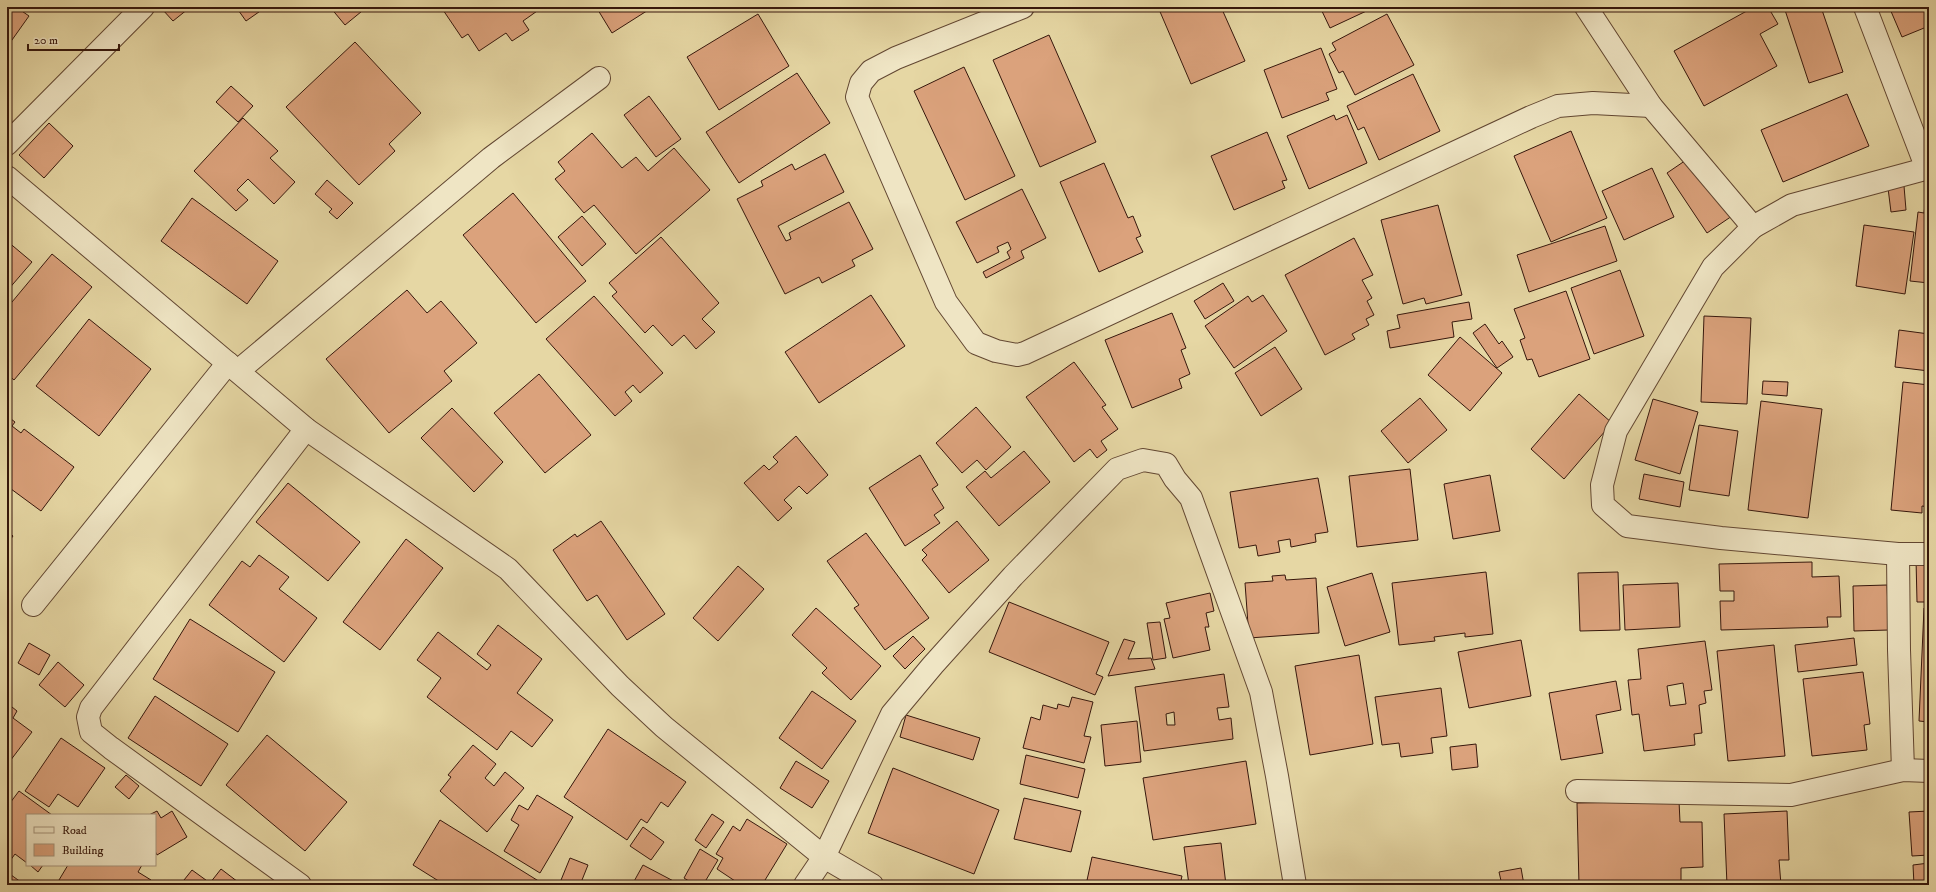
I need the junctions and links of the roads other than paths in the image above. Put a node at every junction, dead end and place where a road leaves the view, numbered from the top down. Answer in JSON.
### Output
{"nodes":[{"id":1,"x":143,"y":7,"type":"edge"},
{"id":2,"x":1023,"y":7,"type":"edge"},
{"id":3,"x":1586,"y":7,"type":"edge"},
{"id":4,"x":1865,"y":7,"type":"edge"},
{"id":5,"x":599,"y":78,"type":"dead end"},
{"id":6,"x":1651,"y":106,"type":"junction"},
{"id":7,"x":7,"y":144,"type":"edge"},
{"id":8,"x":1928,"y":168,"type":"edge"},
{"id":9,"x":7,"y":177,"type":"edge"},
{"id":10,"x":1753,"y":227,"type":"junction"},
{"id":11,"x":233,"y":367,"type":"junction"},
{"id":12,"x":306,"y":429,"type":"junction"},
{"id":13,"x":1898,"y":554,"type":"junction"},
{"id":14,"x":1929,"y":554,"type":"edge"},
{"id":15,"x":33,"y":605,"type":"dead end"},
{"id":16,"x":1903,"y":770,"type":"junction"},
{"id":17,"x":1929,"y":771,"type":"edge"},
{"id":18,"x":1577,"y":791,"type":"dead end"},
{"id":19,"x":824,"y":857,"type":"junction"},
{"id":20,"x":300,"y":885,"type":"edge"},
{"id":21,"x":806,"y":885,"type":"edge"},
{"id":22,"x":872,"y":885,"type":"edge"},
{"id":23,"x":1295,"y":885,"type":"edge"}],
"edges":[{"from":1,"to":7,"type":"street"},
{"from":2,"to":6,"type":"street"},
{"from":3,"to":6,"type":"street"},
{"from":4,"to":8,"type":"street"},
{"from":5,"to":11,"type":"street"},
{"from":6,"to":10,"type":"street"},
{"from":8,"to":10,"type":"street"},
{"from":9,"to":11,"type":"street"},
{"from":10,"to":13,"type":"street"},
{"from":11,"to":12,"type":"street"},
{"from":11,"to":15,"type":"street"},
{"from":12,"to":19,"type":"street"},
{"from":12,"to":20,"type":"street"},
{"from":13,"to":14,"type":"street"},
{"from":13,"to":16,"type":"street"},
{"from":16,"to":17,"type":"street"},
{"from":16,"to":18,"type":"street"},
{"from":19,"to":21,"type":"street"},
{"from":19,"to":22,"type":"street"},
{"from":19,"to":23,"type":"street"}]}
